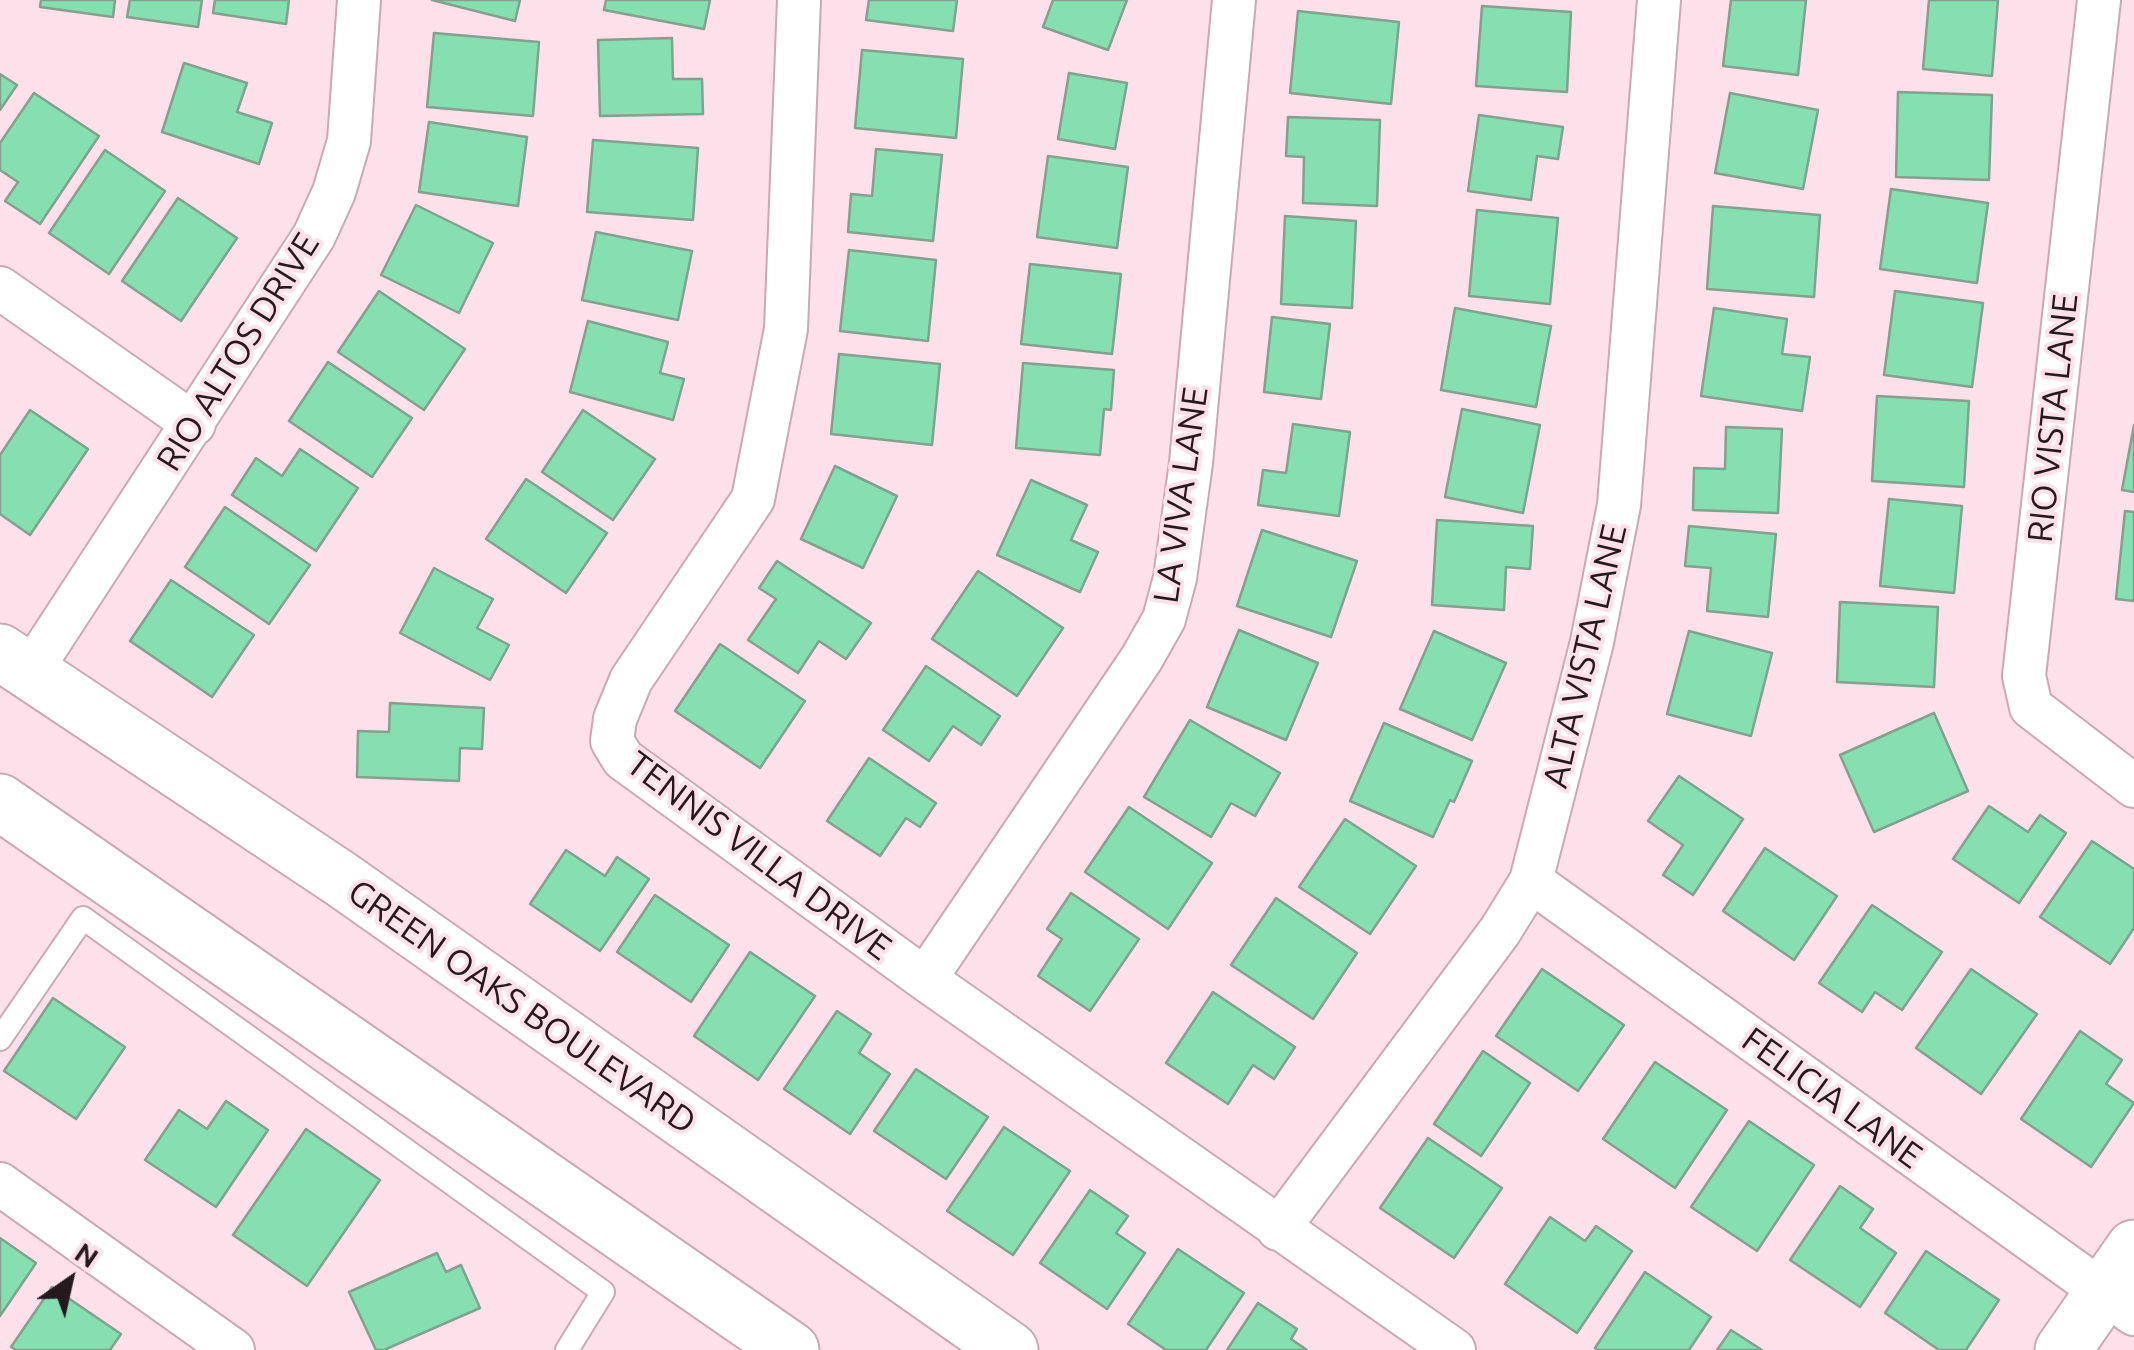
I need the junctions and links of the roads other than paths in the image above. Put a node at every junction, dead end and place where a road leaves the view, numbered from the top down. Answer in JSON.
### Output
{"nodes":[{"id":1,"x":359,"y":0,"type":"edge"},
{"id":2,"x":799,"y":0,"type":"edge"},
{"id":3,"x":1234,"y":0,"type":"edge"},
{"id":4,"x":1659,"y":0,"type":"edge"},
{"id":5,"x":2100,"y":0,"type":"edge"},
{"id":6,"x":0,"y":288,"type":"edge"},
{"id":7,"x":194,"y":424,"type":"junction"},
{"id":8,"x":15,"y":662,"type":"edge"},
{"id":9,"x":2134,"y":786,"type":"edge"},
{"id":10,"x":0,"y":802,"type":"edge"},
{"id":11,"x":1531,"y":881,"type":"junction"},
{"id":12,"x":926,"y":979,"type":"junction"},
{"id":13,"x":0,"y":1038,"type":"edge"},
{"id":14,"x":0,"y":1184,"type":"edge"},
{"id":15,"x":1278,"y":1229,"type":"junction"},
{"id":16,"x":2134,"y":1248,"type":"edge"},
{"id":17,"x":2118,"y":1304,"type":"edge"},
{"id":18,"x":233,"y":1350,"type":"edge"},
{"id":19,"x":567,"y":1350,"type":"edge"},
{"id":20,"x":790,"y":1350,"type":"edge"},
{"id":21,"x":1010,"y":1350,"type":"edge"},
{"id":22,"x":1454,"y":1350,"type":"edge"},
{"id":23,"x":2062,"y":1350,"type":"edge"}],
"edges":[{"from":1,"to":7,"type":"street","name":"RIO ALTOS DRIVE"},
{"from":2,"to":12,"type":"street","name":"TENNIS VILLA DRIVE"},
{"from":3,"to":12,"type":"street","name":"LA VIVA LANE"},
{"from":4,"to":11,"type":"street","name":"ALTA VISTA LANE"},
{"from":5,"to":9,"type":"street","name":"RIO VISTA LANE"},
{"from":6,"to":7,"type":"street"},
{"from":7,"to":8,"type":"street","name":"RIO ALTOS DRIVE"},
{"from":8,"to":21,"type":"main road","name":"GREEN OAKS BOULEVARD"},
{"from":10,"to":20,"type":"main road"},
{"from":11,"to":15,"type":"street","name":"ALTA VISTA LANE"},
{"from":11,"to":17,"type":"street","name":"FELICIA LANE"},
{"from":12,"to":15,"type":"street","name":"TENNIS VILLA DRIVE"},
{"from":13,"to":19,"type":"lane"},
{"from":14,"to":18,"type":"street"},
{"from":15,"to":22,"type":"street","name":"TENNIS VILLA DRIVE"},
{"from":16,"to":17,"type":"main road"},
{"from":17,"to":23,"type":"main road"}]}
